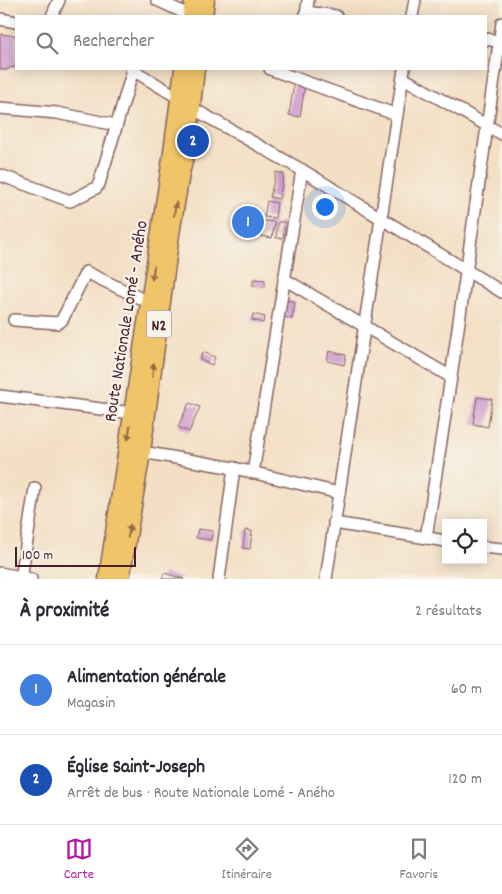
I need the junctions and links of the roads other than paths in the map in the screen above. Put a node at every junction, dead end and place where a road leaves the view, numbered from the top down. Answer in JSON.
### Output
{"nodes":[{"id":1,"x":59,"y":0,"type":"edge"},
{"id":2,"x":157,"y":0,"type":"edge"},
{"id":3,"x":192,"y":0,"type":"edge"},
{"id":4,"x":206,"y":0,"type":"edge"},
{"id":5,"x":415,"y":0,"type":"edge"},
{"id":6,"x":307,"y":9,"type":"edge"},
{"id":7,"x":52,"y":15,"type":"edge"},
{"id":8,"x":189,"y":15,"type":"edge"},
{"id":9,"x":191,"y":15,"type":"edge"},
{"id":10,"x":204,"y":15,"type":"edge"},
{"id":11,"x":332,"y":15,"type":"edge"},
{"id":12,"x":412,"y":15,"type":"edge"},
{"id":13,"x":0,"y":19,"type":"edge"},
{"id":14,"x":15,"y":22,"type":"edge"},
{"id":15,"x":502,"y":23,"type":"edge"},
{"id":16,"x":487,"y":39,"type":"edge"},
{"id":17,"x":500,"y":42,"type":"edge"},
{"id":18,"x":132,"y":70,"type":"edge"},
{"id":19,"x":134,"y":70,"type":"edge"},
{"id":20,"x":183,"y":70,"type":"edge"},
{"id":21,"x":196,"y":70,"type":"edge"},
{"id":22,"x":276,"y":70,"type":"edge"},
{"id":23,"x":300,"y":74,"type":"edge"},
{"id":24,"x":404,"y":74,"type":"edge"},
{"id":25,"x":179,"y":98,"type":"junction"},
{"id":26,"x":0,"y":108,"type":"edge"},
{"id":27,"x":192,"y":108,"type":"junction"},
{"id":28,"x":397,"y":115,"type":"junction"},
{"id":29,"x":116,"y":125,"type":"junction"},
{"id":30,"x":488,"y":126,"type":"junction"},
{"id":31,"x":502,"y":134,"type":"edge"},
{"id":32,"x":302,"y":170,"type":"junction"},
{"id":33,"x":0,"y":174,"type":"edge"},
{"id":34,"x":380,"y":218,"type":"junction"},
{"id":35,"x":466,"y":270,"type":"junction"},
{"id":36,"x":284,"y":279,"type":"junction"},
{"id":37,"x":502,"y":292,"type":"edge"},
{"id":38,"x":148,"y":302,"type":"junction"},
{"id":39,"x":14,"y":320,"type":"dead end"},
{"id":40,"x":365,"y":327,"type":"junction"},
{"id":41,"x":451,"y":377,"type":"junction"},
{"id":42,"x":0,"y":396,"type":"edge"},
{"id":43,"x":132,"y":413,"type":"junction"},
{"id":44,"x":142,"y":452,"type":"junction"},
{"id":45,"x":234,"y":468,"type":"junction"},
{"id":46,"x":253,"y":473,"type":"junction"},
{"id":47,"x":35,"y":488,"type":"dead end"},
{"id":48,"x":339,"y":493,"type":"junction"},
{"id":49,"x":334,"y":523,"type":"junction"},
{"id":50,"x":426,"y":538,"type":"junction"},
{"id":51,"x":442,"y":540,"type":"edge"},
{"id":52,"x":487,"y":547,"type":"edge"},
{"id":53,"x":502,"y":549,"type":"edge"},
{"id":54,"x":0,"y":573,"type":"edge"},
{"id":55,"x":24,"y":578,"type":"edge"},
{"id":56,"x":107,"y":579,"type":"edge"},
{"id":57,"x":121,"y":579,"type":"edge"},
{"id":58,"x":218,"y":579,"type":"edge"},
{"id":59,"x":326,"y":579,"type":"edge"}],
"edges":[{"from":1,"to":7,"type":"street"},
{"from":2,"to":8,"type":"street"},
{"from":3,"to":9,"type":"highway"},
{"from":4,"to":10,"type":"highway"},
{"from":5,"to":12,"type":"street"},
{"from":6,"to":11,"type":"street"},
{"from":13,"to":14,"type":"street"},
{"from":15,"to":17,"type":"street"},
{"from":16,"to":17,"type":"street"},
{"from":17,"to":30,"type":"street"},
{"from":18,"to":29,"type":"street"},
{"from":19,"to":25,"type":"street"},
{"from":20,"to":25,"type":"highway","name":"Route Nationale Lomé - Aného","number":"N2"},
{"from":21,"to":27,"type":"highway","name":"Route Nationale Lomé - Aného","number":"N2"},
{"from":22,"to":23,"type":"street"},
{"from":23,"to":28,"type":"street"},
{"from":24,"to":28,"type":"street"},
{"from":24,"to":30,"type":"street"},
{"from":25,"to":27,"type":"street"},
{"from":25,"to":38,"type":"highway","name":"Route Nationale Lomé - Aného","number":"N2","one_way":true},
{"from":26,"to":29,"type":"street"},
{"from":27,"to":32,"type":"street"},
{"from":44,"to":27,"type":"highway","name":"Route Nationale Lomé - Aného","number":"N2","one_way":true},
{"from":28,"to":34,"type":"street"},
{"from":29,"to":33,"type":"street"},
{"from":30,"to":31,"type":"street"},
{"from":30,"to":35,"type":"street"},
{"from":32,"to":34,"type":"street"},
{"from":32,"to":36,"type":"street"},
{"from":34,"to":35,"type":"street"},
{"from":34,"to":40,"type":"street"},
{"from":35,"to":37,"type":"street"},
{"from":35,"to":41,"type":"street"},
{"from":36,"to":40,"type":"street"},
{"from":36,"to":46,"type":"street"},
{"from":38,"to":39,"type":"street"},
{"from":38,"to":43,"type":"highway","name":"Route Nationale Lomé - Aného","number":"N2"},
{"from":40,"to":41,"type":"street"},
{"from":40,"to":48,"type":"street"},
{"from":41,"to":50,"type":"street"},
{"from":42,"to":43,"type":"street"},
{"from":43,"to":56,"type":"highway","name":"Route Nationale Lomé - Aného","number":"N2","one_way":true},
{"from":44,"to":45,"type":"street"},
{"from":57,"to":44,"type":"highway","name":"Route Nationale Lomé - Aného","number":"N2","one_way":true},
{"from":45,"to":46,"type":"street"},
{"from":45,"to":58,"type":"street"},
{"from":46,"to":48,"type":"street"},
{"from":47,"to":55,"type":"street"},
{"from":48,"to":49,"type":"street"},
{"from":49,"to":50,"type":"street"},
{"from":49,"to":59,"type":"street"},
{"from":50,"to":51,"type":"street"},
{"from":52,"to":53,"type":"street"},
{"from":54,"to":55,"type":"street"}]}
